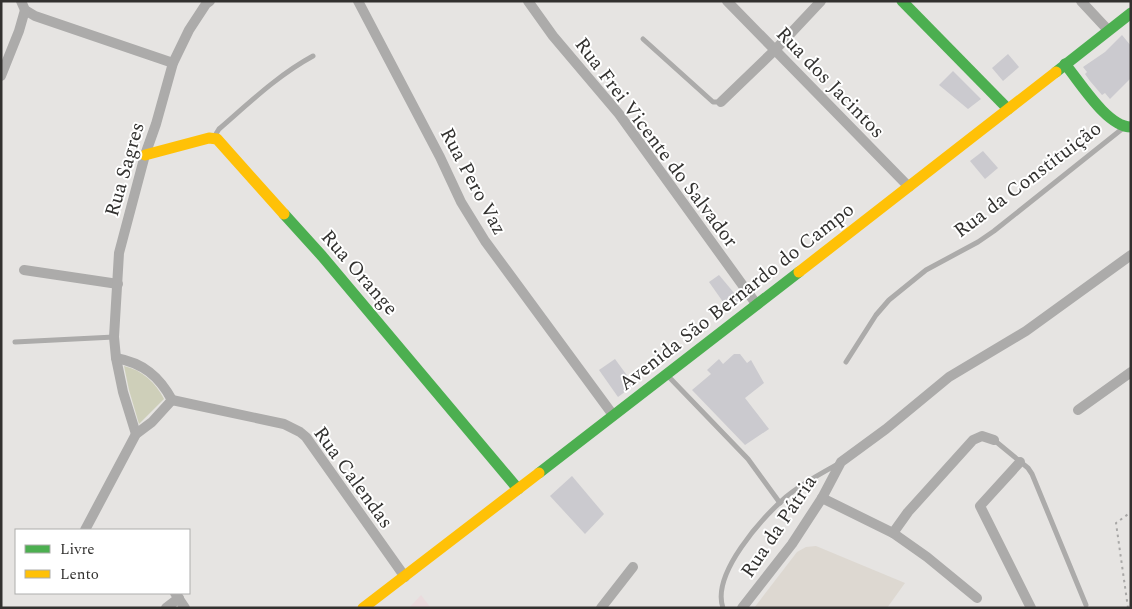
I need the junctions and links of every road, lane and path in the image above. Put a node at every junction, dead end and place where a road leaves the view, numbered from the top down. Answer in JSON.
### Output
{"nodes":[{"id":1,"x":210,"y":1,"type":"edge"},
{"id":2,"x":358,"y":1,"type":"edge"},
{"id":3,"x":528,"y":1,"type":"edge"},
{"id":4,"x":727,"y":1,"type":"edge"},
{"id":5,"x":820,"y":1,"type":"edge"},
{"id":6,"x":902,"y":1,"type":"edge"},
{"id":7,"x":1081,"y":1,"type":"edge"},
{"id":8,"x":23,"y":5,"type":"edge"},
{"id":9,"x":1131,"y":13,"type":"edge"},
{"id":10,"x":1108,"y":30,"type":"junction"},
{"id":11,"x":643,"y":39,"type":"dead end"},
{"id":12,"x":775,"y":50,"type":"junction"},
{"id":13,"x":313,"y":56,"type":"dead end"},
{"id":14,"x":173,"y":64,"type":"junction"},
{"id":15,"x":1065,"y":64,"type":"junction"},
{"id":16,"x":1,"y":76,"type":"edge"},
{"id":17,"x":721,"y":102,"type":"joint"},
{"id":18,"x":1008,"y":109,"type":"junction"},
{"id":19,"x":1128,"y":127,"type":"edge"},
{"id":20,"x":213,"y":138,"type":"junction"},
{"id":21,"x":145,"y":155,"type":"junction"},
{"id":22,"x":909,"y":187,"type":"junction"},
{"id":23,"x":1131,"y":255,"type":"edge"},
{"id":24,"x":24,"y":270,"type":"dead end"},
{"id":25,"x":118,"y":284,"type":"junction"},
{"id":26,"x":758,"y":305,"type":"junction"},
{"id":27,"x":114,"y":337,"type":"junction"},
{"id":28,"x":16,"y":342,"type":"dead end"},
{"id":29,"x":116,"y":358,"type":"junction"},
{"id":30,"x":846,"y":362,"type":"dead end"},
{"id":31,"x":1131,"y":372,"type":"edge"},
{"id":32,"x":666,"y":374,"type":"junction"},
{"id":33,"x":172,"y":400,"type":"junction"},
{"id":34,"x":1078,"y":410,"type":"dead end"},
{"id":35,"x":613,"y":415,"type":"junction"},
{"id":36,"x":136,"y":434,"type":"junction"},
{"id":37,"x":994,"y":440,"type":"joint"},
{"id":38,"x":841,"y":462,"type":"junction"},
{"id":39,"x":1020,"y":462,"type":"junction"},
{"id":40,"x":518,"y":489,"type":"junction"},
{"id":41,"x":822,"y":498,"type":"junction"},
{"id":42,"x":780,"y":503,"type":"junction"},
{"id":43,"x":1131,"y":512,"type":"edge"},
{"id":44,"x":86,"y":529,"type":"edge"},
{"id":45,"x":893,"y":533,"type":"junction"},
{"id":46,"x":633,"y":567,"type":"dead end"},
{"id":47,"x":405,"y":577,"type":"junction"},
{"id":48,"x":177,"y":596,"type":"edge"},
{"id":49,"x":977,"y":598,"type":"dead end"},
{"id":50,"x":1086,"y":604,"type":"dead end"},
{"id":51,"x":166,"y":608,"type":"edge"},
{"id":52,"x":185,"y":608,"type":"edge"},
{"id":53,"x":363,"y":608,"type":"edge"},
{"id":54,"x":601,"y":608,"type":"edge"},
{"id":55,"x":723,"y":608,"type":"edge"},
{"id":56,"x":742,"y":608,"type":"edge"},
{"id":57,"x":1031,"y":608,"type":"edge"},
{"id":58,"x":1128,"y":608,"type":"edge"}],
"edges":[{"from":1,"to":14,"type":"street","name":"Rua Sagres"},
{"from":2,"to":35,"type":"street","name":"Rua Pero Vaz"},
{"from":3,"to":26,"type":"street","name":"Rua Frei Vicente do Salvador"},
{"from":4,"to":12,"type":"street","name":"Rua dos Jacintos"},
{"from":5,"to":12,"type":"street"},
{"from":6,"to":18,"type":"main road"},
{"from":7,"to":10,"type":"street"},
{"from":8,"to":14,"type":"street"},
{"from":8,"to":16,"type":"street"},
{"from":9,"to":10,"type":"main road","name":"Avenida São Bernardo do Campo"},
{"from":10,"to":15,"type":"main road","name":"Avenida São Bernardo do Campo"},
{"from":11,"to":17,"type":"lane"},
{"from":12,"to":17,"type":"street"},
{"from":12,"to":22,"type":"street","name":"Rua dos Jacintos"},
{"from":13,"to":20,"type":"lane"},
{"from":14,"to":21,"type":"street","name":"Rua Sagres"},
{"from":15,"to":18,"type":"main road","name":"Avenida São Bernardo do Campo"},
{"from":15,"to":19,"type":"main road"},
{"from":18,"to":22,"type":"main road","name":"Avenida São Bernardo do Campo"},
{"from":19,"to":30,"type":"lane","name":"Rua da Constituição"},
{"from":20,"to":21,"type":"main road"},
{"from":20,"to":40,"type":"main road","name":"Rua Orange"},
{"from":21,"to":25,"type":"street","name":"Rua Sagres"},
{"from":22,"to":26,"type":"main road","name":"Avenida São Bernardo do Campo"},
{"from":23,"to":38,"type":"street"},
{"from":24,"to":25,"type":"street"},
{"from":25,"to":27,"type":"street","name":"Rua Sagres"},
{"from":26,"to":32,"type":"main road","name":"Avenida São Bernardo do Campo"},
{"from":27,"to":28,"type":"lane"},
{"from":27,"to":29,"type":"street","name":"Rua Sagres"},
{"from":29,"to":33,"type":"street"},
{"from":29,"to":36,"type":"street","name":"Rua Sagres"},
{"from":31,"to":34,"type":"street"},
{"from":32,"to":35,"type":"main road","name":"Avenida São Bernardo do Campo"},
{"from":32,"to":42,"type":"lane"},
{"from":33,"to":36,"type":"street"},
{"from":33,"to":47,"type":"street","name":"Rua Calendas"},
{"from":35,"to":40,"type":"main road","name":"Avenida São Bernardo do Campo"},
{"from":36,"to":44,"type":"street"},
{"from":37,"to":39,"type":"lane"},
{"from":37,"to":45,"type":"street"},
{"from":38,"to":41,"type":"street","name":"Rua da Pátria"},
{"from":38,"to":42,"type":"lane"},
{"from":39,"to":50,"type":"lane"},
{"from":39,"to":57,"type":"street"},
{"from":40,"to":47,"type":"main road","name":"Avenida São Bernardo do Campo"},
{"from":41,"to":45,"type":"street"},
{"from":41,"to":56,"type":"street","name":"Rua da Pátria"},
{"from":42,"to":55,"type":"lane"},
{"from":43,"to":58,"type":"path"},
{"from":45,"to":49,"type":"street"},
{"from":46,"to":54,"type":"street"},
{"from":47,"to":53,"type":"main road","name":"Avenida São Bernardo do Campo"},
{"from":48,"to":51,"type":"street"},
{"from":48,"to":52,"type":"street"}]}
